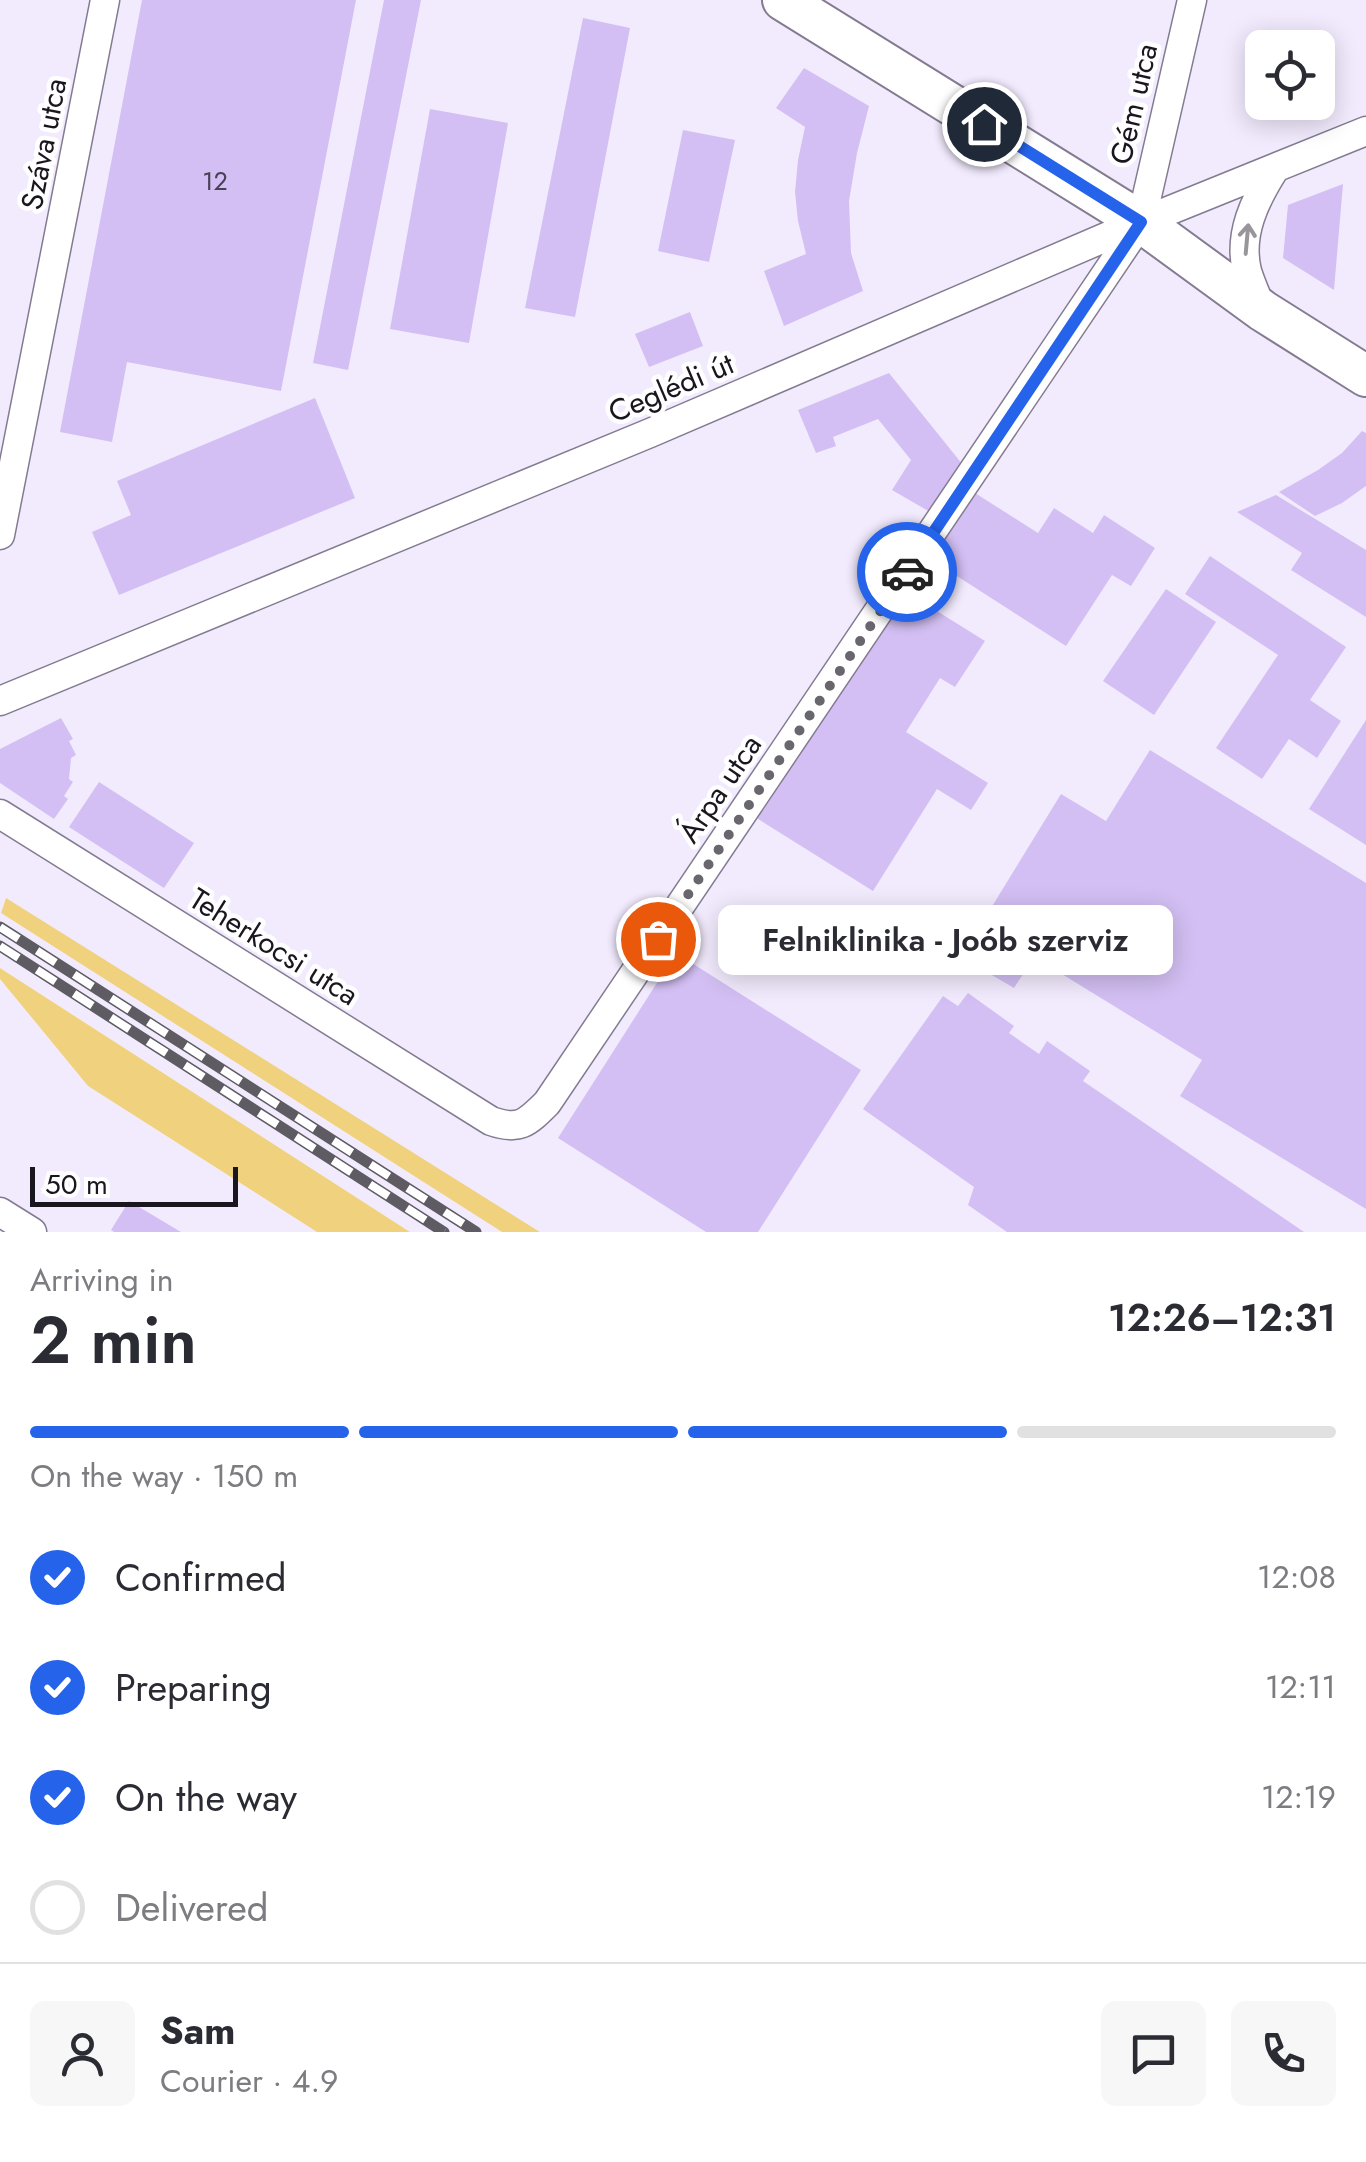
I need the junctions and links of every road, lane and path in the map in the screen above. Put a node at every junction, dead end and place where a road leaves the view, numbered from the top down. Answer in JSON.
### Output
{"nodes":[{"id":1,"x":105,"y":0,"type":"edge"},
{"id":2,"x":783,"y":0,"type":"edge"},
{"id":3,"x":1192,"y":0,"type":"edge"},
{"id":4,"x":1366,"y":131,"type":"edge"},
{"id":5,"x":1274,"y":170,"type":"junction"},
{"id":6,"x":1141,"y":222,"type":"junction"},
{"id":7,"x":1263,"y":311,"type":"junction"},
{"id":8,"x":1366,"y":376,"type":"edge"},
{"id":9,"x":0,"y":536,"type":"edge"},
{"id":10,"x":0,"y":700,"type":"edge"},
{"id":11,"x":0,"y":814,"type":"edge"},
{"id":12,"x":518,"y":1126,"type":"joint"},
{"id":13,"x":0,"y":1212,"type":"edge"},
{"id":14,"x":32,"y":1232,"type":"edge"}],
"edges":[{"from":1,"to":9,"type":"street","name":"Száva utca"},
{"from":2,"to":6,"type":"street"},
{"from":3,"to":6,"type":"street","name":"Gém utca"},
{"from":4,"to":5,"type":"street","name":"Ceglédi út"},
{"from":5,"to":6,"type":"street","name":"Ceglédi út"},
{"from":7,"to":5,"type":"street","one_way":true},
{"from":6,"to":7,"type":"street"},
{"from":6,"to":10,"type":"street","name":"Ceglédi út"},
{"from":6,"to":12,"type":"street","name":"Árpa utca"},
{"from":7,"to":8,"type":"street"},
{"from":11,"to":12,"type":"street","name":"Teherkocsi utca"},
{"from":13,"to":14,"type":"street"}]}
